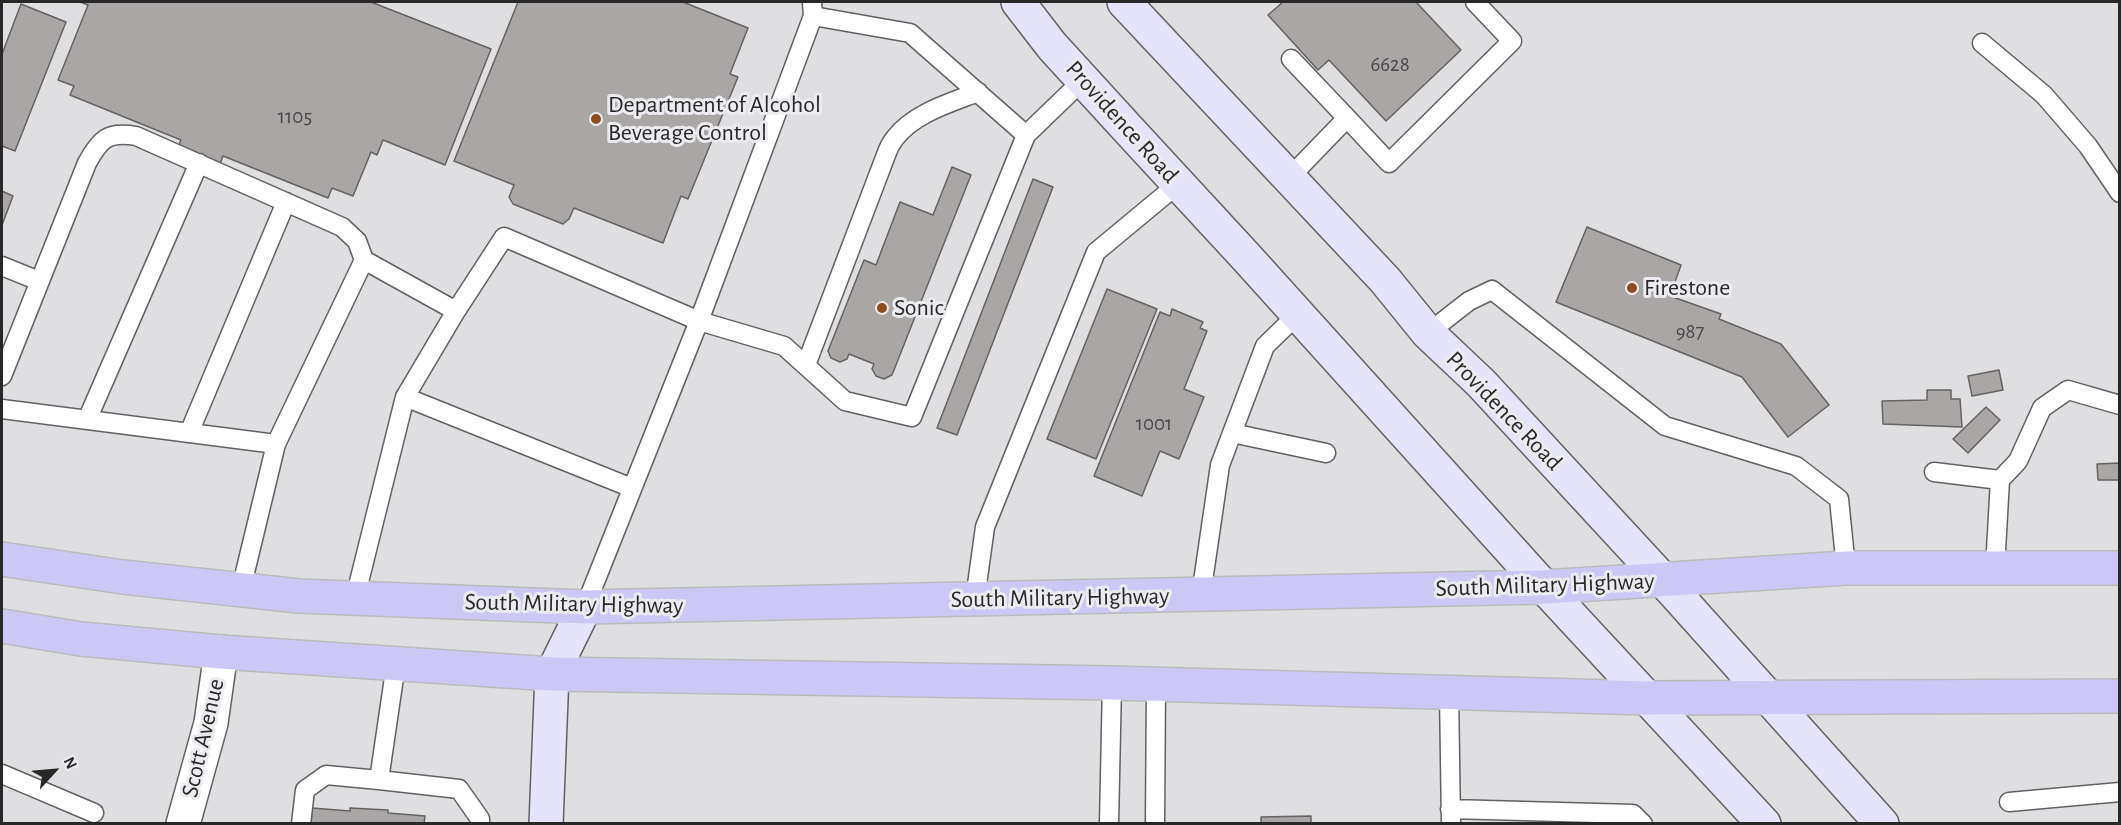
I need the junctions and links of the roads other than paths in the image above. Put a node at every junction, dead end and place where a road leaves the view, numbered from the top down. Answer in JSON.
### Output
{"nodes":[{"id":1,"x":1018,"y":2,"type":"edge"},
{"id":2,"x":1124,"y":2,"type":"edge"},
{"id":3,"x":1475,"y":2,"type":"edge"},
{"id":4,"x":813,"y":9,"type":"edge"},
{"id":5,"x":1982,"y":43,"type":"dead end"},
{"id":6,"x":1291,"y":59,"type":"dead end"},
{"id":7,"x":1083,"y":80,"type":"junction"},
{"id":8,"x":978,"y":92,"type":"junction"},
{"id":9,"x":1347,"y":118,"type":"junction"},
{"id":10,"x":1026,"y":135,"type":"junction"},
{"id":11,"x":199,"y":163,"type":"junction"},
{"id":12,"x":1289,"y":178,"type":"junction"},
{"id":13,"x":1178,"y":184,"type":"junction"},
{"id":14,"x":2120,"y":193,"type":"edge"},
{"id":15,"x":286,"y":202,"type":"junction"},
{"id":16,"x":364,"y":260,"type":"junction"},
{"id":17,"x":2,"y":266,"type":"edge"},
{"id":18,"x":39,"y":281,"type":"junction"},
{"id":19,"x":456,"y":311,"type":"junction"},
{"id":20,"x":1298,"y":314,"type":"junction"},
{"id":21,"x":699,"y":321,"type":"junction"},
{"id":22,"x":1428,"y":333,"type":"junction"},
{"id":23,"x":806,"y":365,"type":"junction"},
{"id":24,"x":2,"y":376,"type":"edge"},
{"id":25,"x":405,"y":397,"type":"junction"},
{"id":26,"x":2120,"y":405,"type":"edge"},
{"id":27,"x":2,"y":409,"type":"edge"},
{"id":28,"x":87,"y":420,"type":"junction"},
{"id":29,"x":189,"y":433,"type":"junction"},
{"id":30,"x":1232,"y":433,"type":"junction"},
{"id":31,"x":276,"y":444,"type":"junction"},
{"id":32,"x":1326,"y":453,"type":"dead end"},
{"id":33,"x":1934,"y":472,"type":"dead end"},
{"id":34,"x":2000,"y":480,"type":"junction"},
{"id":35,"x":632,"y":488,"type":"junction"},
{"id":36,"x":2,"y":559,"type":"edge"},
{"id":37,"x":1846,"y":568,"type":"junction"},
{"id":38,"x":1995,"y":568,"type":"junction"},
{"id":39,"x":2120,"y":568,"type":"edge"},
{"id":40,"x":1663,"y":580,"type":"junction"},
{"id":41,"x":1544,"y":587,"type":"junction"},
{"id":42,"x":240,"y":589,"type":"junction"},
{"id":43,"x":1201,"y":595,"type":"junction"},
{"id":44,"x":355,"y":598,"type":"junction"},
{"id":45,"x":975,"y":599,"type":"junction"},
{"id":46,"x":585,"y":608,"type":"junction"},
{"id":47,"x":2,"y":626,"type":"edge"},
{"id":48,"x":221,"y":652,"type":"junction"},
{"id":49,"x":396,"y":664,"type":"junction"},
{"id":50,"x":552,"y":674,"type":"junction"},
{"id":51,"x":1112,"y":683,"type":"junction"},
{"id":52,"x":1156,"y":684,"type":"junction"},
{"id":53,"x":1449,"y":692,"type":"junction"},
{"id":54,"x":2120,"y":696,"type":"edge"},
{"id":55,"x":1768,"y":697,"type":"junction"},
{"id":56,"x":1648,"y":698,"type":"junction"},
{"id":57,"x":2,"y":774,"type":"edge"},
{"id":58,"x":379,"y":780,"type":"junction"},
{"id":59,"x":2120,"y":792,"type":"edge"},
{"id":60,"x":2008,"y":802,"type":"dead end"},
{"id":61,"x":94,"y":813,"type":"dead end"},
{"id":62,"x":1450,"y":816,"type":"edge"},
{"id":63,"x":183,"y":824,"type":"edge"},
{"id":64,"x":301,"y":824,"type":"edge"},
{"id":65,"x":480,"y":824,"type":"edge"},
{"id":66,"x":546,"y":824,"type":"edge"},
{"id":67,"x":1110,"y":824,"type":"edge"},
{"id":68,"x":1155,"y":824,"type":"edge"},
{"id":69,"x":1643,"y":824,"type":"edge"},
{"id":70,"x":1764,"y":824,"type":"edge"},
{"id":71,"x":1882,"y":824,"type":"edge"}],
"edges":[{"from":1,"to":7,"type":"main road","name":"Providence Road"},
{"from":2,"to":12,"type":"main road","name":"Providence Road"},
{"from":3,"to":9,"type":"lane"},
{"from":4,"to":8,"type":"lane"},
{"from":4,"to":21,"type":"lane"},
{"from":5,"to":14,"type":"lane"},
{"from":6,"to":9,"type":"lane"},
{"from":7,"to":10,"type":"lane"},
{"from":7,"to":13,"type":"main road","name":"Providence Road"},
{"from":8,"to":10,"type":"lane"},
{"from":8,"to":23,"type":"lane"},
{"from":9,"to":12,"type":"lane"},
{"from":10,"to":23,"type":"lane"},
{"from":11,"to":15,"type":"lane"},
{"from":11,"to":18,"type":"lane"},
{"from":11,"to":28,"type":"lane"},
{"from":12,"to":22,"type":"main road","name":"Providence Road"},
{"from":13,"to":20,"type":"main road","name":"Providence Road"},
{"from":13,"to":45,"type":"lane"},
{"from":15,"to":16,"type":"lane"},
{"from":15,"to":29,"type":"lane"},
{"from":16,"to":19,"type":"lane"},
{"from":16,"to":31,"type":"lane"},
{"from":17,"to":18,"type":"lane"},
{"from":18,"to":24,"type":"lane"},
{"from":19,"to":21,"type":"lane"},
{"from":19,"to":25,"type":"lane"},
{"from":20,"to":30,"type":"lane"},
{"from":20,"to":41,"type":"main road","name":"Providence Road"},
{"from":21,"to":23,"type":"lane"},
{"from":21,"to":35,"type":"lane"},
{"from":22,"to":37,"type":"lane"},
{"from":22,"to":40,"type":"main road","name":"Providence Road"},
{"from":25,"to":35,"type":"lane"},
{"from":25,"to":44,"type":"lane"},
{"from":26,"to":34,"type":"lane"},
{"from":27,"to":28,"type":"lane"},
{"from":28,"to":29,"type":"lane"},
{"from":29,"to":31,"type":"lane"},
{"from":30,"to":32,"type":"lane"},
{"from":30,"to":43,"type":"lane"},
{"from":31,"to":42,"type":"lane"},
{"from":33,"to":34,"type":"lane"},
{"from":34,"to":38,"type":"lane"},
{"from":35,"to":46,"type":"lane"},
{"from":36,"to":42,"type":"main road","name":"South Military Highway"},
{"from":37,"to":38,"type":"main road","name":"South Military Highway"},
{"from":37,"to":40,"type":"main road","name":"South Military Highway"},
{"from":38,"to":39,"type":"main road","name":"South Military Highway"},
{"from":40,"to":41,"type":"main road","name":"South Military Highway"},
{"from":40,"to":55,"type":"main road","name":"Providence Road"},
{"from":41,"to":43,"type":"main road","name":"South Military Highway"},
{"from":41,"to":56,"type":"main road","name":"Providence Road"},
{"from":42,"to":44,"type":"main road","name":"South Military Highway"},
{"from":43,"to":45,"type":"main road","name":"South Military Highway"},
{"from":44,"to":46,"type":"main road","name":"South Military Highway"},
{"from":45,"to":46,"type":"main road","name":"South Military Highway"},
{"from":46,"to":50,"type":"main road"},
{"from":47,"to":48,"type":"main road"},
{"from":48,"to":49,"type":"main road"},
{"from":48,"to":63,"type":"street","name":"Scott Avenue"},
{"from":49,"to":50,"type":"main road"},
{"from":49,"to":58,"type":"lane"},
{"from":50,"to":51,"type":"main road"},
{"from":50,"to":66,"type":"main road"},
{"from":51,"to":52,"type":"main road"},
{"from":51,"to":67,"type":"lane"},
{"from":52,"to":53,"type":"main road"},
{"from":52,"to":68,"type":"lane"},
{"from":53,"to":56,"type":"main road"},
{"from":53,"to":62,"type":"lane"},
{"from":54,"to":55,"type":"main road"},
{"from":55,"to":56,"type":"main road"},
{"from":55,"to":71,"type":"main road","name":"Providence Road"},
{"from":56,"to":70,"type":"main road","name":"Providence Road"},
{"from":57,"to":61,"type":"lane"},
{"from":58,"to":64,"type":"lane"},
{"from":58,"to":65,"type":"lane"},
{"from":59,"to":60,"type":"lane"},
{"from":62,"to":69,"type":"lane"}]}
